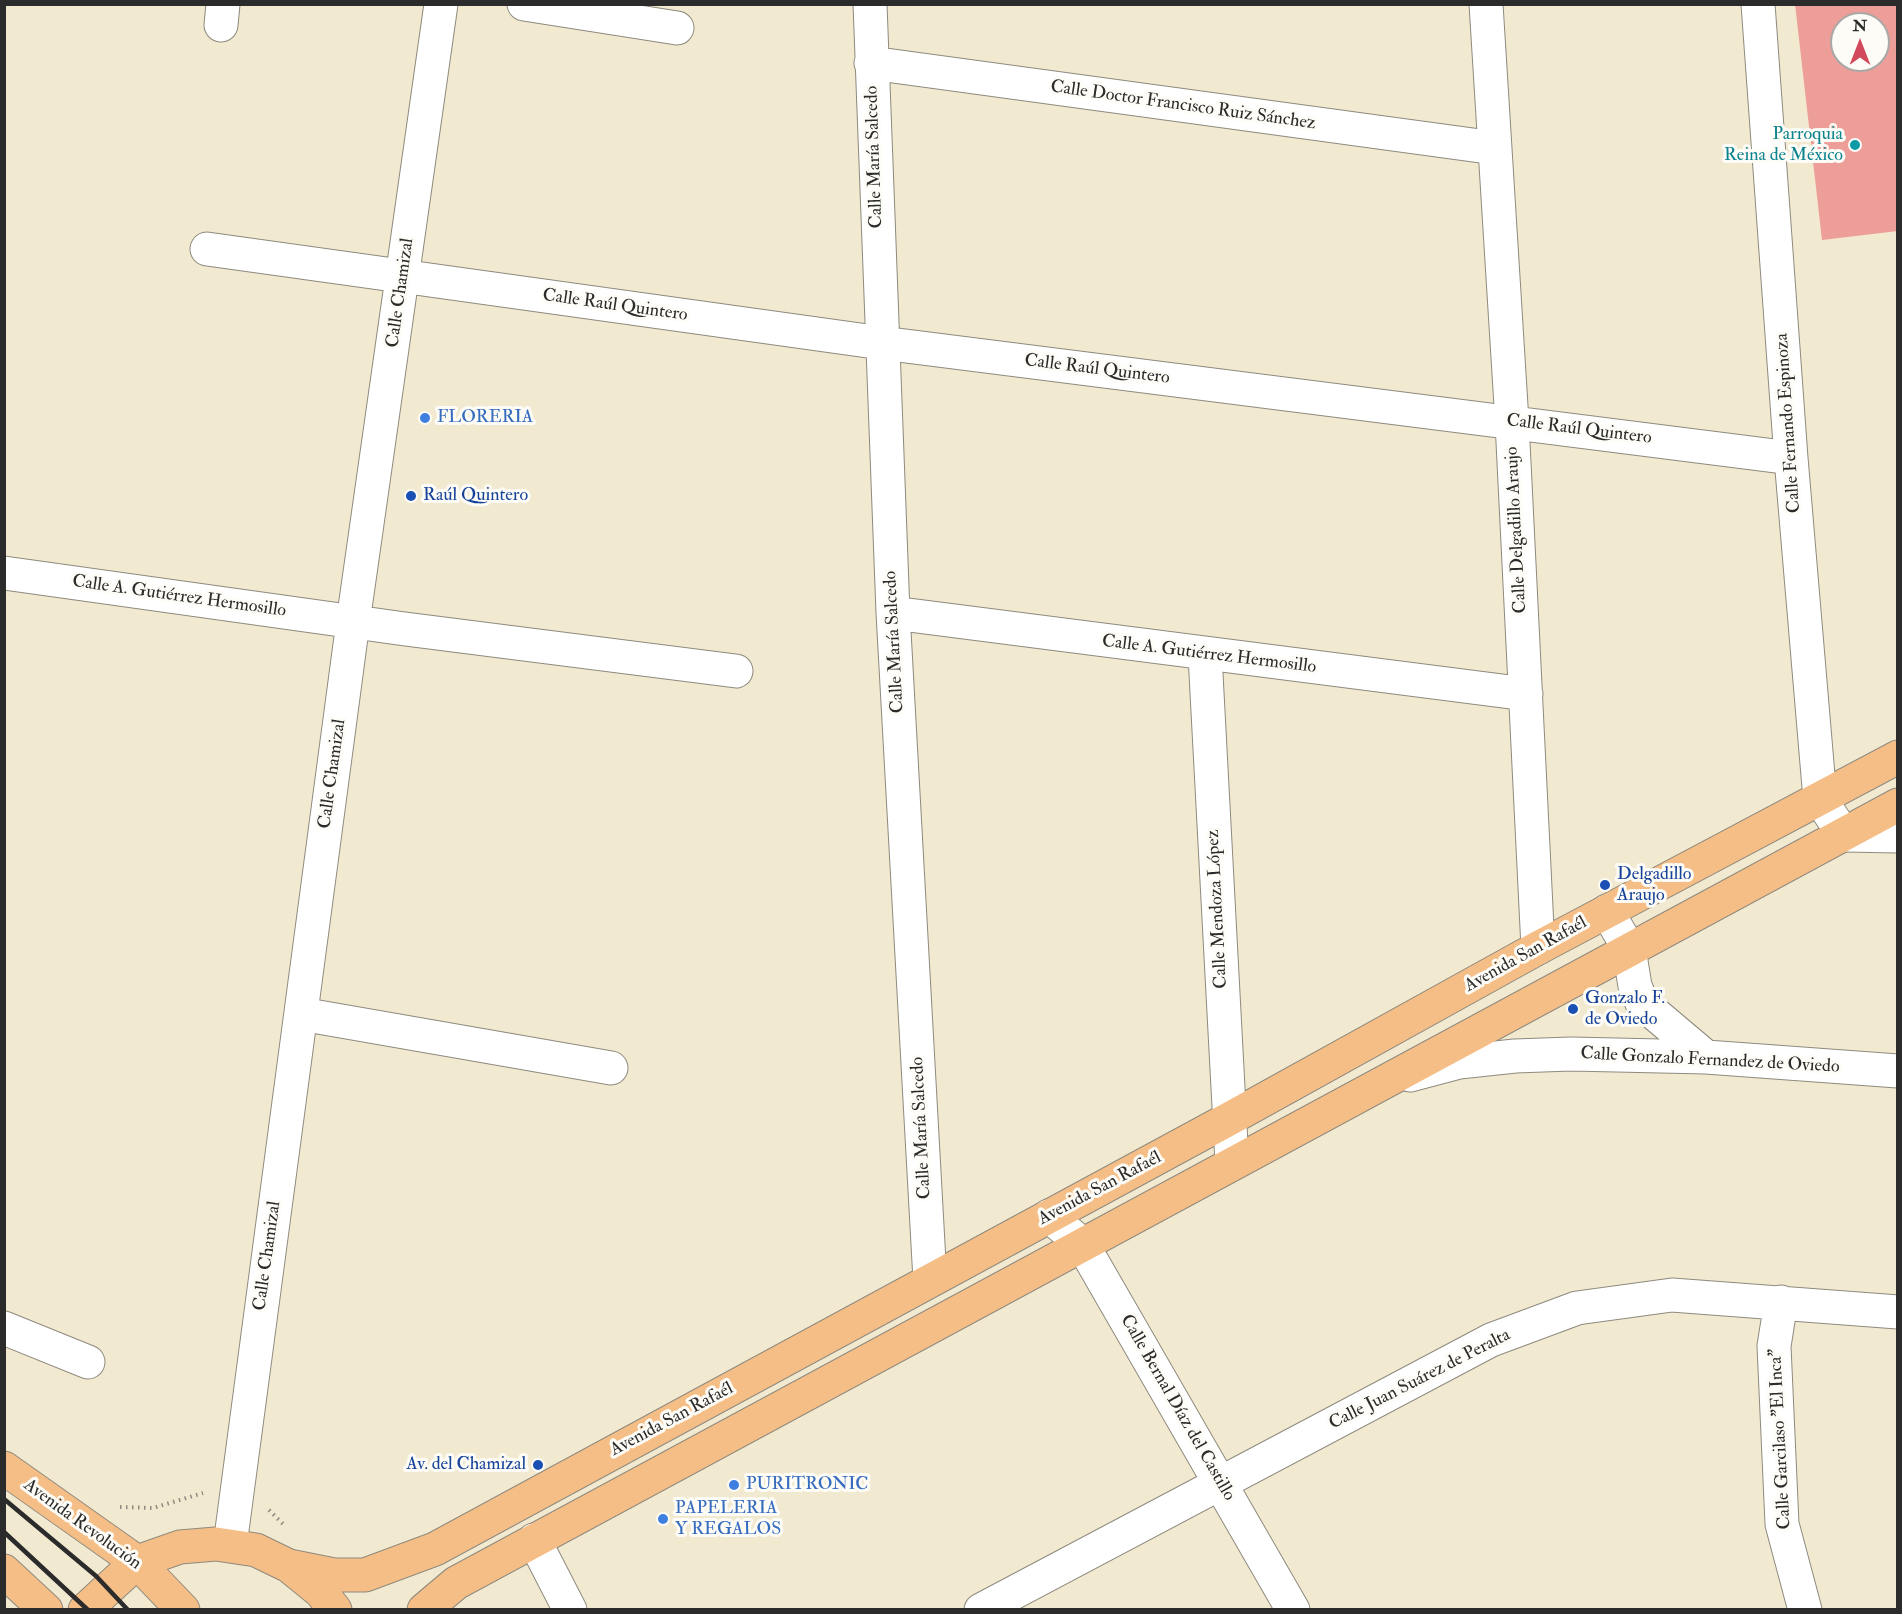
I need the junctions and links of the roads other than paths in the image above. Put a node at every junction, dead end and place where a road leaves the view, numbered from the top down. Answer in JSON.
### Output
{"nodes":[{"id":1,"x":441,"y":4,"type":"edge"},
{"id":2,"x":524,"y":4,"type":"edge"},
{"id":3,"x":870,"y":4,"type":"edge"},
{"id":4,"x":1486,"y":4,"type":"edge"},
{"id":5,"x":1758,"y":4,"type":"edge"},
{"id":6,"x":677,"y":28,"type":"dead end"},
{"id":7,"x":871,"y":63,"type":"junction"},
{"id":8,"x":1495,"y":148,"type":"junction"},
{"id":9,"x":207,"y":249,"type":"dead end"},
{"id":10,"x":404,"y":277,"type":"junction"},
{"id":11,"x":882,"y":343,"type":"junction"},
{"id":12,"x":1512,"y":422,"type":"junction"},
{"id":13,"x":1791,"y":458,"type":"junction"},
{"id":14,"x":4,"y":573,"type":"edge"},
{"id":15,"x":893,"y":613,"type":"junction"},
{"id":16,"x":353,"y":622,"type":"junction"},
{"id":17,"x":1205,"y":655,"type":"junction"},
{"id":18,"x":736,"y":671,"type":"dead end"},
{"id":19,"x":1526,"y":694,"type":"junction"},
{"id":20,"x":1898,"y":757,"type":"edge"},
{"id":21,"x":1820,"y":799,"type":"junction"},
{"id":22,"x":1898,"y":805,"type":"edge"},
{"id":23,"x":1844,"y":835,"type":"junction"},
{"id":24,"x":1898,"y":836,"type":"edge"},
{"id":25,"x":1607,"y":911,"type":"junction"},
{"id":26,"x":1538,"y":948,"type":"junction"},
{"id":27,"x":1629,"y":949,"type":"junction"},
{"id":28,"x":301,"y":1014,"type":"junction"},
{"id":29,"x":1706,"y":1057,"type":"junction"},
{"id":30,"x":611,"y":1068,"type":"dead end"},
{"id":31,"x":1898,"y":1071,"type":"edge"},
{"id":32,"x":1381,"y":1082,"type":"junction"},
{"id":33,"x":1229,"y":1119,"type":"junction"},
{"id":34,"x":1232,"y":1163,"type":"junction"},
{"id":35,"x":1049,"y":1216,"type":"junction"},
{"id":36,"x":1082,"y":1244,"type":"junction"},
{"id":37,"x":930,"y":1280,"type":"junction"},
{"id":38,"x":1781,"y":1302,"type":"junction"},
{"id":39,"x":1898,"y":1312,"type":"edge"},
{"id":40,"x":4,"y":1328,"type":"edge"},
{"id":41,"x":88,"y":1362,"type":"dead end"},
{"id":42,"x":4,"y":1468,"type":"edge"},
{"id":43,"x":1222,"y":1484,"type":"junction"},
{"id":44,"x":534,"y":1540,"type":"junction"},
{"id":45,"x":230,"y":1545,"type":"junction"},
{"id":46,"x":137,"y":1562,"type":"junction"},
{"id":47,"x":289,"y":1566,"type":"junction"},
{"id":48,"x":4,"y":1571,"type":"edge"},
{"id":49,"x":46,"y":1610,"type":"edge"},
{"id":50,"x":85,"y":1610,"type":"edge"},
{"id":51,"x":183,"y":1610,"type":"edge"},
{"id":52,"x":335,"y":1610,"type":"edge"},
{"id":53,"x":424,"y":1610,"type":"edge"},
{"id":54,"x":570,"y":1610,"type":"edge"},
{"id":55,"x":981,"y":1610,"type":"edge"},
{"id":56,"x":1293,"y":1610,"type":"edge"},
{"id":57,"x":1805,"y":1610,"type":"edge"}],
"edges":[{"from":1,"to":10,"type":"street","name":"Calle Chamizal"},
{"from":2,"to":6,"type":"street"},
{"from":3,"to":7,"type":"street","name":"Calle María Salcedo"},
{"from":4,"to":8,"type":"street","name":"Calle Delgadillo Araujo"},
{"from":5,"to":13,"type":"street","name":"Calle Fernando Espinoza"},
{"from":7,"to":8,"type":"street","name":"Calle Doctor Francisco Ruiz Sánchez"},
{"from":7,"to":11,"type":"street","name":"Calle María Salcedo"},
{"from":8,"to":12,"type":"street","name":"Calle Delgadillo Araujo"},
{"from":9,"to":10,"type":"street","name":"Calle Raúl Quintero"},
{"from":10,"to":11,"type":"street","name":"Calle Raúl Quintero"},
{"from":10,"to":16,"type":"street","name":"Calle Chamizal"},
{"from":11,"to":12,"type":"street","name":"Calle Raúl Quintero"},
{"from":11,"to":15,"type":"street","name":"Calle María Salcedo"},
{"from":12,"to":13,"type":"street","name":"Calle Raúl Quintero"},
{"from":12,"to":19,"type":"street","name":"Calle Delgadillo Araujo"},
{"from":13,"to":21,"type":"street","name":"Calle Fernando Espinoza"},
{"from":14,"to":16,"type":"street","name":"Calle A. Gutiérrez Hermosillo"},
{"from":15,"to":17,"type":"street","name":"Calle A. Gutiérrez Hermosillo"},
{"from":15,"to":37,"type":"street","name":"Calle María Salcedo"},
{"from":16,"to":18,"type":"street","name":"Calle A. Gutiérrez Hermosillo"},
{"from":16,"to":28,"type":"street","name":"Calle Chamizal"},
{"from":17,"to":19,"type":"street","name":"Calle A. Gutiérrez Hermosillo"},
{"from":17,"to":33,"type":"street","name":"Calle Mendoza López"},
{"from":19,"to":26,"type":"street","name":"Calle Delgadillo Araujo"},
{"from":20,"to":21,"type":"main road","name":"Avenida San Rafaél"},
{"from":21,"to":23,"type":"street","name":"Calle Fernando Espinoza"},
{"from":21,"to":25,"type":"main road","name":"Avenida San Rafaél"},
{"from":22,"to":23,"type":"main road"},
{"from":23,"to":24,"type":"street"},
{"from":23,"to":27,"type":"main road"},
{"from":25,"to":26,"type":"main road","name":"Avenida San Rafaél"},
{"from":25,"to":27,"type":"street"},
{"from":26,"to":33,"type":"main road","name":"Avenida San Rafaél"},
{"from":27,"to":29,"type":"street"},
{"from":27,"to":32,"type":"main road"},
{"from":28,"to":30,"type":"street"},
{"from":28,"to":45,"type":"street","name":"Calle Chamizal"},
{"from":29,"to":31,"type":"street","name":"Calle Gonzalo Fernandez de Oviedo"},
{"from":29,"to":32,"type":"street","name":"Calle Gonzalo Fernandez de Oviedo"},
{"from":32,"to":34,"type":"main road"},
{"from":33,"to":34,"type":"street","name":"Calle Mendoza López"},
{"from":33,"to":35,"type":"main road","name":"Avenida San Rafaél"},
{"from":34,"to":36,"type":"main road"},
{"from":35,"to":36,"type":"street","name":"Calle Bernal Díaz del Castillo"},
{"from":35,"to":37,"type":"main road","name":"Avenida San Rafaél"},
{"from":36,"to":43,"type":"street","name":"Calle Bernal Díaz del Castillo"},
{"from":36,"to":44,"type":"main road"},
{"from":37,"to":47,"type":"main road","name":"Avenida San Rafaél"},
{"from":38,"to":39,"type":"street","name":"Calle Juan Suárez de Peralta"},
{"from":38,"to":43,"type":"street","name":"Calle Juan Suárez de Peralta"},
{"from":38,"to":57,"type":"street","name":"Calle Garcilaso \"El Inca\""},
{"from":40,"to":41,"type":"street"},
{"from":42,"to":46,"type":"main road","name":"Avenida Revolución"},
{"from":43,"to":55,"type":"street","name":"Calle Juan Suárez de Peralta"},
{"from":43,"to":56,"type":"street","name":"Calle Bernal Díaz del Castillo"},
{"from":44,"to":53,"type":"main road"},
{"from":44,"to":54,"type":"street"},
{"from":45,"to":46,"type":"main road"},
{"from":45,"to":47,"type":"main road"},
{"from":46,"to":50,"type":"main road"},
{"from":46,"to":51,"type":"main road","name":"Avenida Revolución"},
{"from":47,"to":52,"type":"main road"},
{"from":48,"to":49,"type":"main road"}]}
